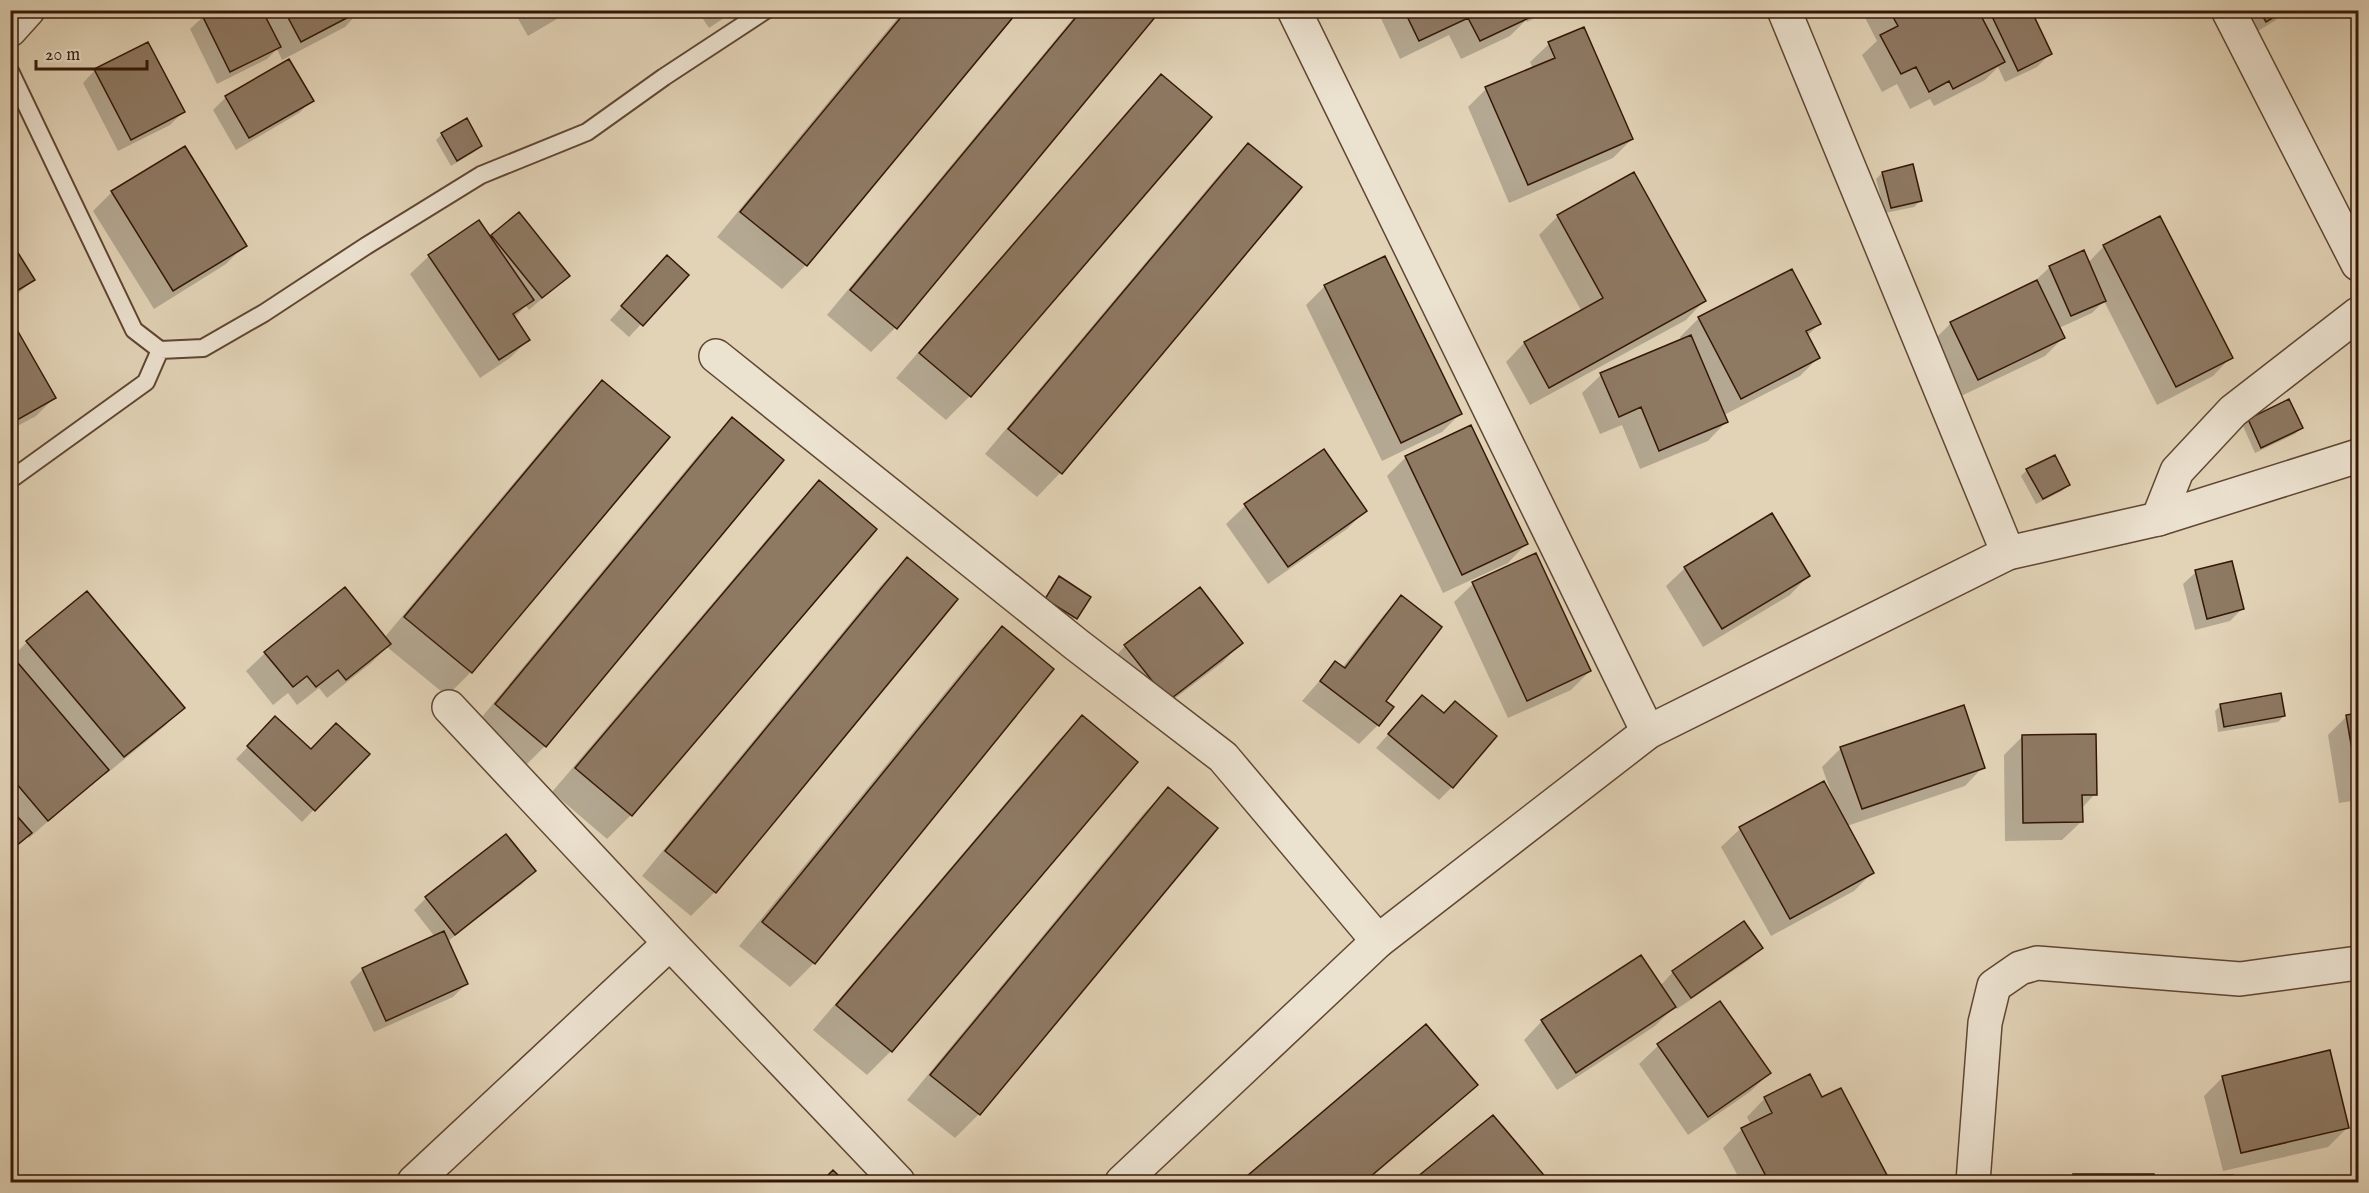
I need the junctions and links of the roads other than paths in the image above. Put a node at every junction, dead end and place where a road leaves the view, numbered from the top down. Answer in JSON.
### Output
{"nodes":[{"id":1,"x":28,"y":10,"type":"edge"},
{"id":2,"x":766,"y":10,"type":"edge"},
{"id":3,"x":1294,"y":10,"type":"edge"},
{"id":4,"x":1784,"y":10,"type":"edge"},
{"id":5,"x":2228,"y":10,"type":"edge"},
{"id":6,"x":10,"y":30,"type":"edge"},
{"id":7,"x":10,"y":71,"type":"edge"},
{"id":8,"x":2358,"y":264,"type":"edge"},
{"id":9,"x":2358,"y":314,"type":"edge"},
{"id":10,"x":160,"y":351,"type":"junction"},
{"id":11,"x":716,"y":356,"type":"dead end"},
{"id":12,"x":2358,"y":456,"type":"edge"},
{"id":13,"x":10,"y":480,"type":"edge"},
{"id":14,"x":2158,"y":519,"type":"junction"},
{"id":15,"x":2008,"y":553,"type":"junction"},
{"id":16,"x":449,"y":707,"type":"dead end"},
{"id":17,"x":1648,"y":732,"type":"junction"},
{"id":18,"x":1378,"y":940,"type":"junction"},
{"id":19,"x":670,"y":943,"type":"junction"},
{"id":20,"x":2358,"y":963,"type":"edge"},
{"id":21,"x":414,"y":1182,"type":"edge"},
{"id":22,"x":898,"y":1182,"type":"edge"},
{"id":23,"x":1122,"y":1182,"type":"edge"},
{"id":24,"x":1973,"y":1182,"type":"edge"}],
"edges":[{"from":1,"to":6,"type":"street"},
{"from":2,"to":10,"type":"lane"},
{"from":3,"to":17,"type":"street"},
{"from":4,"to":15,"type":"street"},
{"from":5,"to":8,"type":"street"},
{"from":7,"to":10,"type":"lane"},
{"from":9,"to":14,"type":"street"},
{"from":10,"to":13,"type":"lane"},
{"from":11,"to":18,"type":"street"},
{"from":12,"to":14,"type":"street"},
{"from":14,"to":15,"type":"street"},
{"from":15,"to":17,"type":"street"},
{"from":16,"to":19,"type":"street"},
{"from":17,"to":18,"type":"street"},
{"from":18,"to":23,"type":"street"},
{"from":19,"to":21,"type":"street"},
{"from":19,"to":22,"type":"street"},
{"from":20,"to":24,"type":"street"}]}
